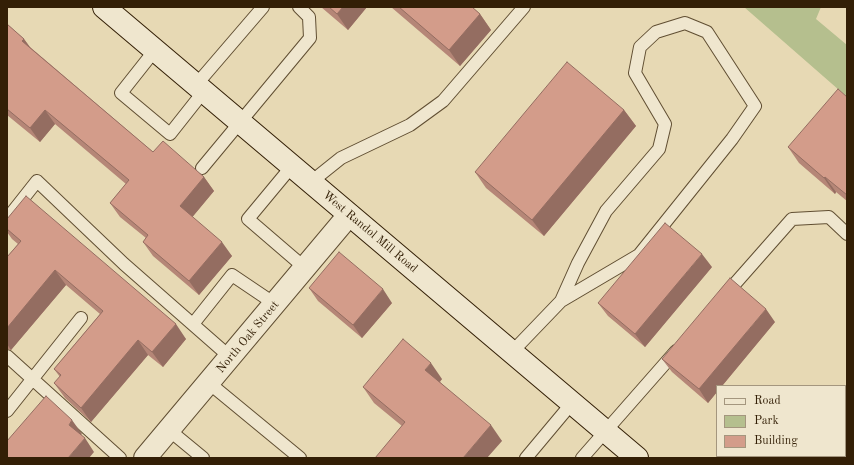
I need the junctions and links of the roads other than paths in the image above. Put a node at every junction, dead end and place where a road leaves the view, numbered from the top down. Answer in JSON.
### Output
{"nodes":[{"id":1,"x":104,"y":7,"type":"edge"},
{"id":2,"x":263,"y":7,"type":"edge"},
{"id":3,"x":299,"y":7,"type":"edge"},
{"id":4,"x":524,"y":7,"type":"edge"},
{"id":5,"x":155,"y":50,"type":"junction"},
{"id":6,"x":200,"y":88,"type":"junction"},
{"id":7,"x":240,"y":122,"type":"junction"},
{"id":8,"x":292,"y":166,"type":"junction"},
{"id":9,"x":202,"y":168,"type":"dead end"},
{"id":10,"x":311,"y":182,"type":"junction"},
{"id":11,"x":349,"y":215,"type":"junction"},
{"id":12,"x":7,"y":219,"type":"edge"},
{"id":13,"x":847,"y":234,"type":"edge"},
{"id":14,"x":305,"y":268,"type":"junction"},
{"id":15,"x":561,"y":301,"type":"junction"},
{"id":16,"x":275,"y":304,"type":"junction"},
{"id":17,"x":716,"y":306,"type":"edge"},
{"id":18,"x":81,"y":318,"type":"dead end"},
{"id":19,"x":193,"y":324,"type":"junction"},
{"id":20,"x":685,"y":342,"type":"edge"},
{"id":21,"x":512,"y":352,"type":"junction"},
{"id":22,"x":7,"y":356,"type":"edge"},
{"id":23,"x":230,"y":357,"type":"junction"},
{"id":24,"x":33,"y":379,"type":"junction"},
{"id":25,"x":209,"y":383,"type":"junction"},
{"id":26,"x":572,"y":403,"type":"junction"},
{"id":27,"x":7,"y":411,"type":"edge"},
{"id":28,"x":169,"y":430,"type":"junction"},
{"id":29,"x":606,"y":432,"type":"junction"},
{"id":30,"x":120,"y":458,"type":"edge"},
{"id":31,"x":145,"y":458,"type":"edge"},
{"id":32,"x":203,"y":458,"type":"edge"},
{"id":33,"x":300,"y":458,"type":"edge"},
{"id":34,"x":526,"y":458,"type":"edge"},
{"id":35,"x":582,"y":458,"type":"edge"},
{"id":36,"x":637,"y":458,"type":"edge"}],
"edges":[{"from":1,"to":5,"type":"main road","name":"West Randol Mill Road"},
{"from":2,"to":6,"type":"lane"},
{"from":3,"to":7,"type":"lane"},
{"from":4,"to":10,"type":"lane"},
{"from":5,"to":6,"type":"main road","name":"West Randol Mill Road"},
{"from":5,"to":6,"type":"lane"},
{"from":6,"to":7,"type":"main road","name":"West Randol Mill Road"},
{"from":7,"to":8,"type":"main road","name":"West Randol Mill Road"},
{"from":7,"to":9,"type":"lane"},
{"from":8,"to":10,"type":"main road","name":"West Randol Mill Road"},
{"from":8,"to":14,"type":"lane"},
{"from":10,"to":11,"type":"main road","name":"West Randol Mill Road"},
{"from":11,"to":14,"type":"main road","name":"North Oak Street"},
{"from":11,"to":21,"type":"main road","name":"West Randol Mill Road"},
{"from":12,"to":19,"type":"lane"},
{"from":13,"to":17,"type":"lane"},
{"from":14,"to":16,"type":"main road","name":"North Oak Street"},
{"from":15,"to":15,"type":"lane"},
{"from":15,"to":21,"type":"lane"},
{"from":16,"to":19,"type":"lane"},
{"from":16,"to":23,"type":"main road","name":"North Oak Street"},
{"from":18,"to":24,"type":"lane"},
{"from":19,"to":23,"type":"lane"},
{"from":20,"to":29,"type":"lane"},
{"from":21,"to":26,"type":"main road","name":"West Randol Mill Road"},
{"from":22,"to":24,"type":"lane"},
{"from":23,"to":25,"type":"main road","name":"North Oak Street"},
{"from":24,"to":27,"type":"lane"},
{"from":24,"to":30,"type":"lane"},
{"from":25,"to":28,"type":"main road","name":"North Oak Street"},
{"from":25,"to":33,"type":"lane"},
{"from":26,"to":29,"type":"main road","name":"West Randol Mill Road"},
{"from":26,"to":34,"type":"lane"},
{"from":28,"to":31,"type":"main road","name":"North Oak Street"},
{"from":28,"to":32,"type":"lane"},
{"from":29,"to":35,"type":"lane"},
{"from":29,"to":36,"type":"main road","name":"West Randol Mill Road"}]}
